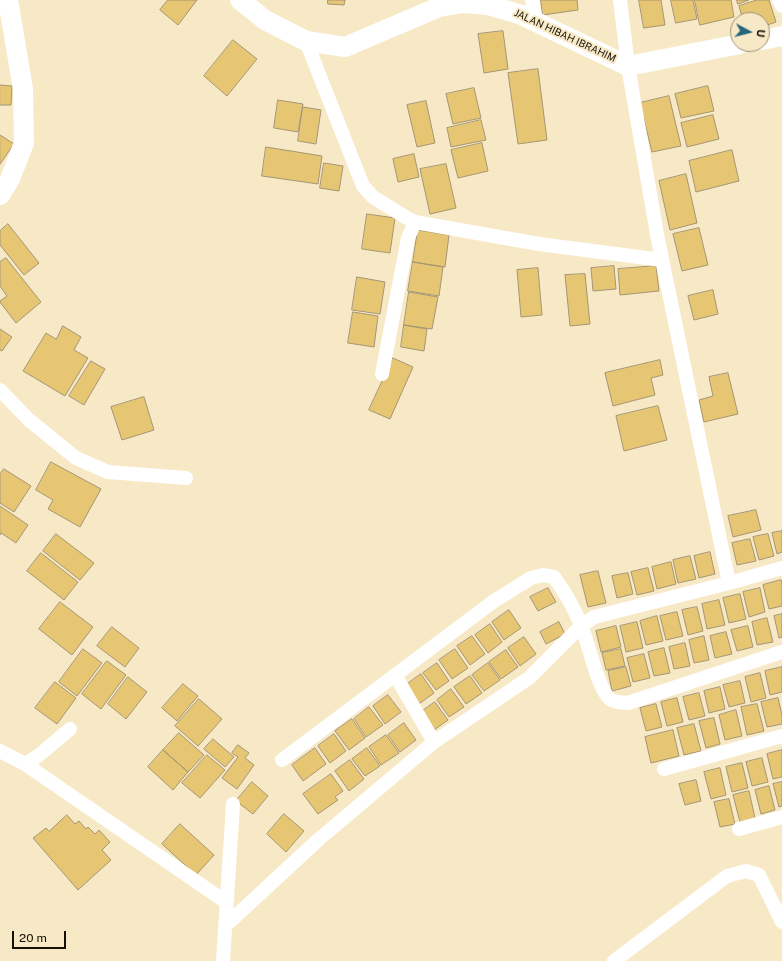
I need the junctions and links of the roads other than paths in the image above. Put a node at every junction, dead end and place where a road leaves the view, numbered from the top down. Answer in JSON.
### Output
{"nodes":[{"id":1,"x":8,"y":0,"type":"edge"},
{"id":2,"x":240,"y":0,"type":"edge"},
{"id":3,"x":620,"y":0,"type":"edge"},
{"id":4,"x":779,"y":0,"type":"edge"},
{"id":5,"x":782,"y":6,"type":"edge"},
{"id":6,"x":527,"y":9,"type":"edge"},
{"id":7,"x":782,"y":36,"type":"edge"},
{"id":8,"x":770,"y":38,"type":"edge"},
{"id":9,"x":306,"y":42,"type":"junction"},
{"id":10,"x":730,"y":46,"type":"edge"},
{"id":11,"x":628,"y":66,"type":"junction"},
{"id":12,"x":0,"y":194,"type":"edge"},
{"id":13,"x":415,"y":222,"type":"junction"},
{"id":14,"x":662,"y":260,"type":"junction"},
{"id":15,"x":382,"y":374,"type":"dead end"},
{"id":16,"x":0,"y":390,"type":"edge"},
{"id":17,"x":186,"y":478,"type":"dead end"},
{"id":18,"x":782,"y":568,"type":"edge"},
{"id":19,"x":729,"y":583,"type":"junction"},
{"id":20,"x":581,"y":626,"type":"junction"},
{"id":21,"x":782,"y":652,"type":"edge"},
{"id":22,"x":395,"y":675,"type":"junction"},
{"id":23,"x":70,"y":729,"type":"dead end"},
{"id":24,"x":782,"y":736,"type":"edge"},
{"id":25,"x":434,"y":742,"type":"junction"},
{"id":26,"x":0,"y":751,"type":"edge"},
{"id":27,"x":282,"y":760,"type":"dead end"},
{"id":28,"x":25,"y":764,"type":"junction"},
{"id":29,"x":664,"y":769,"type":"dead end"},
{"id":30,"x":233,"y":804,"type":"dead end"},
{"id":31,"x":782,"y":817,"type":"edge"},
{"id":32,"x":739,"y":829,"type":"dead end"},
{"id":33,"x":226,"y":902,"type":"junction"},
{"id":34,"x":782,"y":922,"type":"edge"},
{"id":35,"x":225,"y":926,"type":"junction"},
{"id":36,"x":223,"y":961,"type":"edge"},
{"id":37,"x":614,"y":961,"type":"edge"}],
"edges":[{"from":1,"to":12,"type":"street"},
{"from":2,"to":9,"type":"street","name":"JALAN HIBAH IBRAHIM"},
{"from":3,"to":11,"type":"street"},
{"from":4,"to":5,"type":"street"},
{"from":6,"to":9,"type":"street","name":"JALAN HIBAH IBRAHIM"},
{"from":6,"to":11,"type":"street","name":"JALAN HIBAH IBRAHIM"},
{"from":7,"to":8,"type":"street"},
{"from":9,"to":13,"type":"street"},
{"from":10,"to":11,"type":"street","name":"JALAN HIBAH IBRAHIM"},
{"from":11,"to":14,"type":"street"},
{"from":13,"to":14,"type":"street"},
{"from":13,"to":15,"type":"street"},
{"from":14,"to":19,"type":"street"},
{"from":16,"to":17,"type":"street"},
{"from":18,"to":19,"type":"street"},
{"from":19,"to":20,"type":"street"},
{"from":20,"to":21,"type":"street"},
{"from":20,"to":22,"type":"street"},
{"from":20,"to":25,"type":"street"},
{"from":22,"to":25,"type":"street"},
{"from":22,"to":27,"type":"street"},
{"from":23,"to":28,"type":"street"},
{"from":24,"to":29,"type":"street"},
{"from":25,"to":35,"type":"street"},
{"from":26,"to":28,"type":"street"},
{"from":28,"to":33,"type":"street"},
{"from":30,"to":33,"type":"street"},
{"from":31,"to":32,"type":"street"},
{"from":33,"to":35,"type":"street"},
{"from":34,"to":37,"type":"street"},
{"from":35,"to":36,"type":"street"}]}
